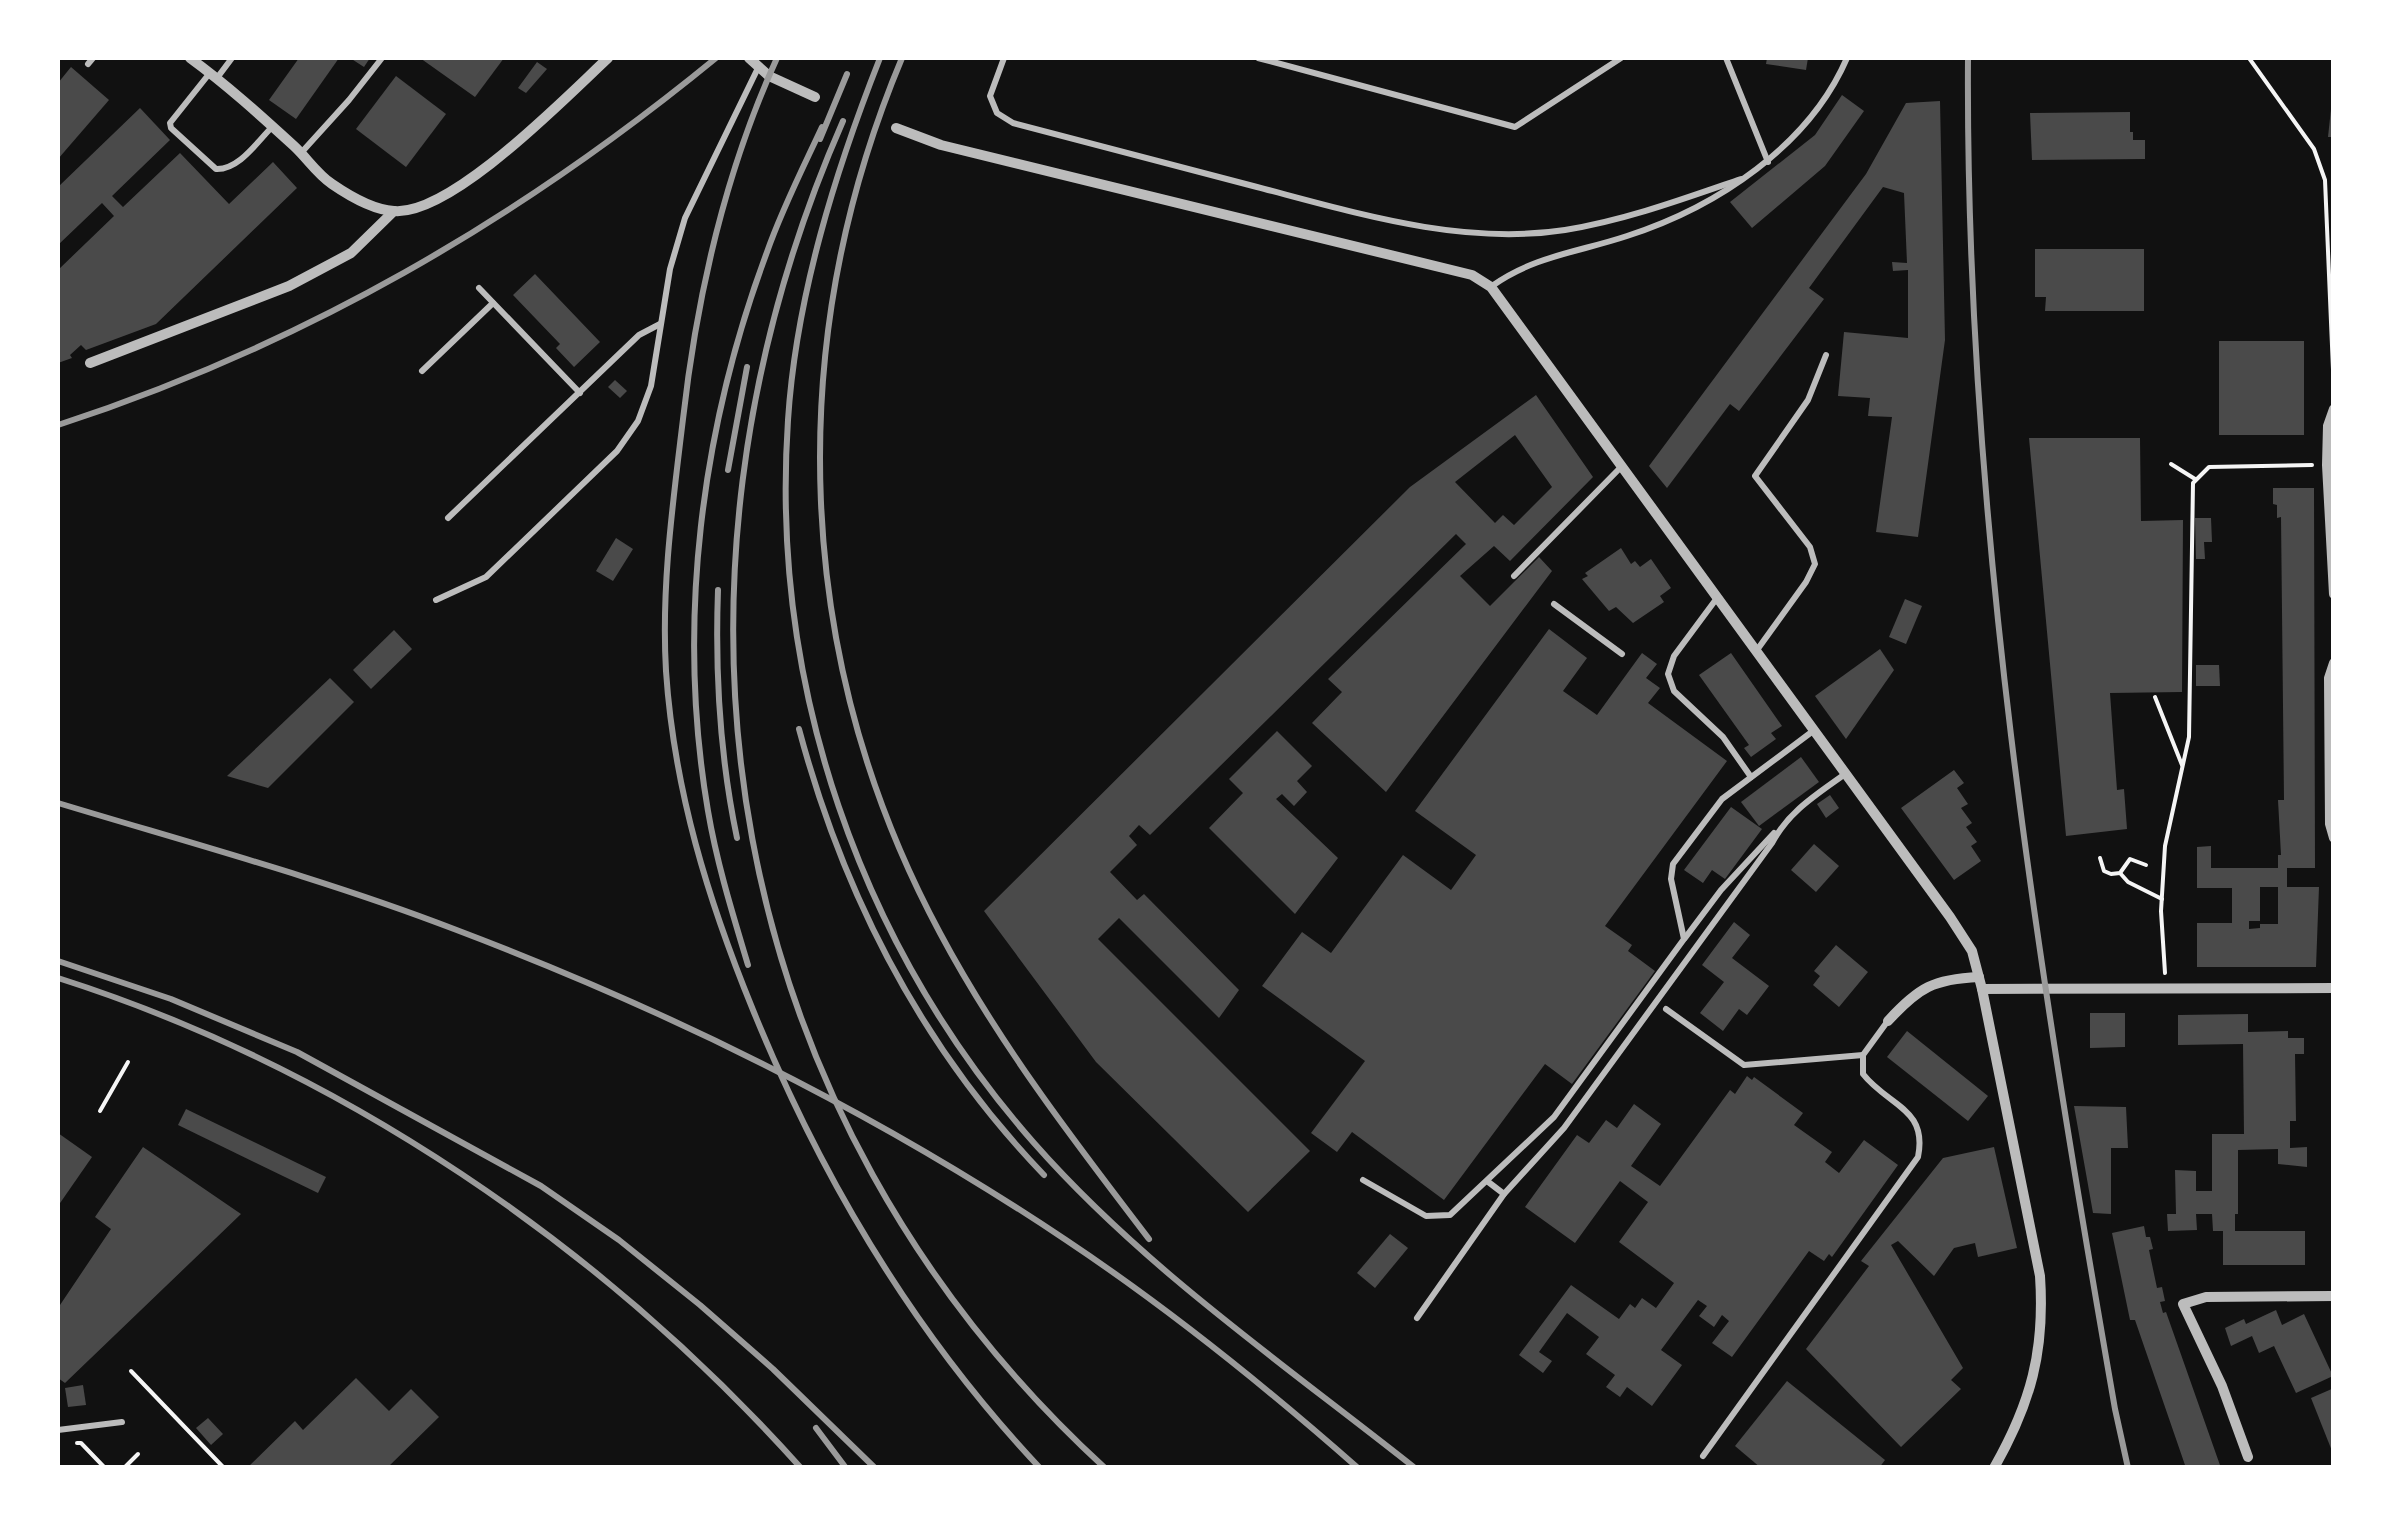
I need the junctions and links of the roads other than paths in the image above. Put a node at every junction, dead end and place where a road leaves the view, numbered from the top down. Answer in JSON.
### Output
{"nodes":[{"id":1,"x":190,"y":58,"type":"edge"},
{"id":2,"x":232,"y":58,"type":"edge"},
{"id":3,"x":382,"y":58,"type":"edge"},
{"id":4,"x":608,"y":58,"type":"edge"},
{"id":5,"x":749,"y":58,"type":"edge"},
{"id":6,"x":1004,"y":58,"type":"edge"},
{"id":7,"x":1258,"y":58,"type":"edge"},
{"id":8,"x":1620,"y":58,"type":"edge"},
{"id":9,"x":1726,"y":58,"type":"edge"},
{"id":10,"x":1847,"y":58,"type":"edge"},
{"id":11,"x":758,"y":68,"type":"junction"},
{"id":12,"x":213,"y":75,"type":"junction"},
{"id":13,"x":815,"y":98,"type":"dead end"},
{"id":14,"x":272,"y":126,"type":"junction"},
{"id":15,"x":896,"y":128,"type":"dead end"},
{"id":16,"x":301,"y":153,"type":"junction"},
{"id":17,"x":1768,"y":162,"type":"junction"},
{"id":18,"x":1741,"y":179,"type":"junction"},
{"id":19,"x":394,"y":211,"type":"junction"},
{"id":20,"x":1490,"y":287,"type":"junction"},
{"id":21,"x":478,"y":288,"type":"dead end"},
{"id":22,"x":493,"y":303,"type":"junction"},
{"id":23,"x":660,"y":323,"type":"junction"},
{"id":24,"x":1826,"y":355,"type":"dead end"},
{"id":25,"x":90,"y":364,"type":"dead end"},
{"id":26,"x":422,"y":371,"type":"dead end"},
{"id":27,"x":580,"y":393,"type":"junction"},
{"id":28,"x":2334,"y":409,"type":"edge"},
{"id":29,"x":1622,"y":468,"type":"junction"},
{"id":30,"x":448,"y":518,"type":"dead end"},
{"id":31,"x":1514,"y":576,"type":"dead end"},
{"id":32,"x":2334,"y":594,"type":"edge"},
{"id":33,"x":1717,"y":598,"type":"junction"},
{"id":34,"x":436,"y":600,"type":"dead end"},
{"id":35,"x":1554,"y":604,"type":"dead end"},
{"id":36,"x":1756,"y":651,"type":"junction"},
{"id":37,"x":1622,"y":654,"type":"dead end"},
{"id":38,"x":2334,"y":663,"type":"edge"},
{"id":39,"x":1814,"y":730,"type":"junction"},
{"id":40,"x":1846,"y":774,"type":"junction"},
{"id":41,"x":1751,"y":777,"type":"junction"},
{"id":42,"x":1782,"y":824,"type":"junction"},
{"id":43,"x":2334,"y":838,"type":"edge"},
{"id":44,"x":1684,"y":939,"type":"junction"},
{"id":45,"x":1981,"y":983,"type":"junction"},
{"id":46,"x":2334,"y":988,"type":"edge"},
{"id":47,"x":1666,"y":1010,"type":"dead end"},
{"id":48,"x":1888,"y":1021,"type":"joint"},
{"id":49,"x":1863,"y":1056,"type":"junction"},
{"id":50,"x":1363,"y":1180,"type":"dead end"},
{"id":51,"x":1487,"y":1181,"type":"junction"},
{"id":52,"x":1504,"y":1194,"type":"junction"},
{"id":53,"x":2334,"y":1296,"type":"edge"},
{"id":54,"x":1417,"y":1318,"type":"dead end"},
{"id":55,"x":122,"y":1422,"type":"dead end"},
{"id":56,"x":58,"y":1430,"type":"edge"},
{"id":57,"x":1702,"y":1456,"type":"dead end"},
{"id":58,"x":2248,"y":1457,"type":"dead end"},
{"id":59,"x":1994,"y":1468,"type":"edge"}],
"edges":[{"from":1,"to":12,"type":"street"},
{"from":2,"to":12,"type":"lane"},
{"from":3,"to":16,"type":"lane"},
{"from":4,"to":19,"type":"street"},
{"from":5,"to":11,"type":"street"},
{"from":6,"to":18,"type":"lane"},
{"from":7,"to":8,"type":"lane"},
{"from":9,"to":17,"type":"lane"},
{"from":10,"to":17,"type":"lane"},
{"from":11,"to":13,"type":"street"},
{"from":11,"to":23,"type":"lane"},
{"from":12,"to":14,"type":"street"},
{"from":12,"to":14,"type":"lane"},
{"from":14,"to":16,"type":"street"},
{"from":15,"to":20,"type":"street"},
{"from":16,"to":19,"type":"street"},
{"from":17,"to":18,"type":"lane"},
{"from":18,"to":20,"type":"lane"},
{"from":19,"to":25,"type":"street"},
{"from":20,"to":29,"type":"street"},
{"from":21,"to":22,"type":"lane"},
{"from":22,"to":26,"type":"lane"},
{"from":22,"to":27,"type":"lane"},
{"from":23,"to":27,"type":"lane"},
{"from":23,"to":34,"type":"lane"},
{"from":24,"to":36,"type":"lane"},
{"from":27,"to":30,"type":"lane"},
{"from":28,"to":32,"type":"street"},
{"from":29,"to":31,"type":"lane"},
{"from":29,"to":33,"type":"street"},
{"from":33,"to":36,"type":"street"},
{"from":33,"to":41,"type":"lane"},
{"from":35,"to":37,"type":"lane"},
{"from":36,"to":39,"type":"street"},
{"from":38,"to":43,"type":"street"},
{"from":39,"to":40,"type":"street"},
{"from":39,"to":41,"type":"lane"},
{"from":40,"to":42,"type":"lane"},
{"from":40,"to":45,"type":"street"},
{"from":41,"to":44,"type":"lane"},
{"from":42,"to":44,"type":"lane"},
{"from":42,"to":52,"type":"lane"},
{"from":44,"to":51,"type":"lane"},
{"from":45,"to":46,"type":"street"},
{"from":45,"to":48,"type":"street"},
{"from":45,"to":59,"type":"street"},
{"from":47,"to":49,"type":"lane"},
{"from":48,"to":49,"type":"lane"},
{"from":49,"to":57,"type":"lane"},
{"from":50,"to":51,"type":"lane"},
{"from":51,"to":52,"type":"lane"},
{"from":52,"to":54,"type":"lane"},
{"from":53,"to":58,"type":"street"},
{"from":55,"to":56,"type":"lane"}]}
